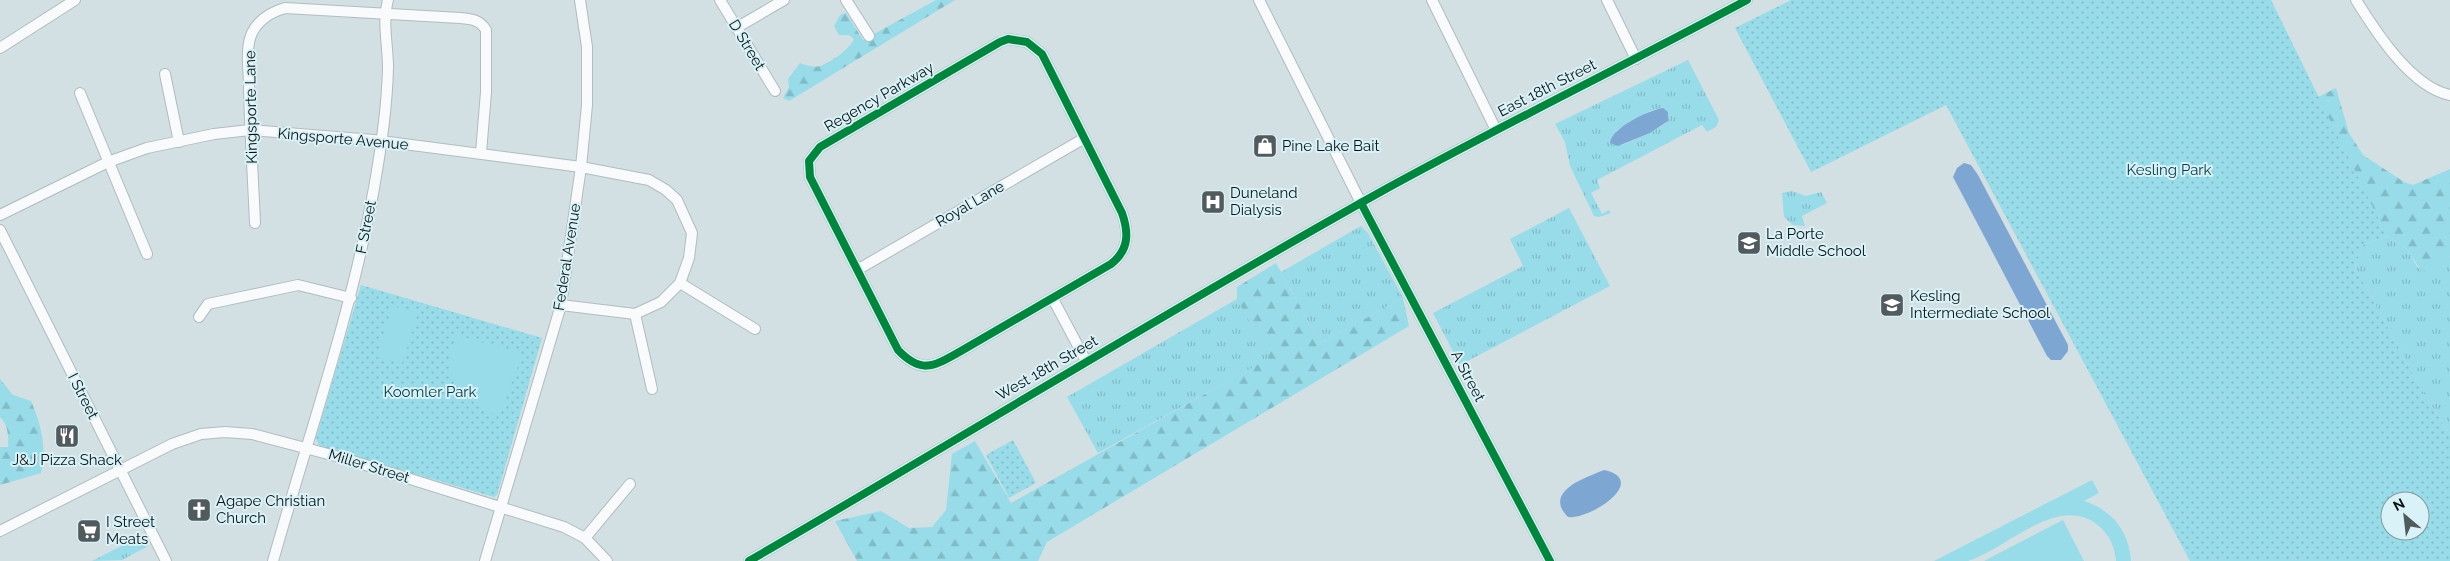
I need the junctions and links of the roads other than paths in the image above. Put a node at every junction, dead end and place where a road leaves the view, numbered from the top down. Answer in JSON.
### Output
{"nodes":[{"id":1,"x":75,"y":0,"type":"edge"},
{"id":2,"x":388,"y":0,"type":"edge"},
{"id":3,"x":580,"y":0,"type":"edge"},
{"id":4,"x":720,"y":0,"type":"edge"},
{"id":5,"x":784,"y":0,"type":"edge"},
{"id":6,"x":846,"y":0,"type":"edge"},
{"id":7,"x":1259,"y":0,"type":"edge"},
{"id":8,"x":1432,"y":0,"type":"edge"},
{"id":9,"x":1607,"y":0,"type":"edge"},
{"id":10,"x":1747,"y":0,"type":"edge"},
{"id":11,"x":2356,"y":0,"type":"edge"},
{"id":12,"x":384,"y":14,"type":"junction"},
{"id":13,"x":736,"y":28,"type":"junction"},
{"id":14,"x":869,"y":36,"type":"dead end"},
{"id":15,"x":0,"y":48,"type":"edge"},
{"id":16,"x":1636,"y":59,"type":"junction"},
{"id":17,"x":165,"y":74,"type":"dead end"},
{"id":18,"x":775,"y":91,"type":"dead end"},
{"id":19,"x":80,"y":93,"type":"dead end"},
{"id":20,"x":2450,"y":95,"type":"edge"},
{"id":21,"x":250,"y":130,"type":"junction"},
{"id":22,"x":1496,"y":130,"type":"junction"},
{"id":23,"x":1084,"y":139,"type":"junction"},
{"id":24,"x":380,"y":141,"type":"junction"},
{"id":25,"x":179,"y":142,"type":"junction"},
{"id":26,"x":481,"y":153,"type":"junction"},
{"id":27,"x":108,"y":162,"type":"junction"},
{"id":28,"x":581,"y":167,"type":"junction"},
{"id":29,"x":1361,"y":203,"type":"junction"},
{"id":30,"x":0,"y":215,"type":"edge"},
{"id":31,"x":255,"y":223,"type":"dead end"},
{"id":32,"x":0,"y":230,"type":"edge"},
{"id":33,"x":148,"y":254,"type":"dead end"},
{"id":34,"x":857,"y":270,"type":"junction"},
{"id":35,"x":680,"y":283,"type":"junction"},
{"id":36,"x":351,"y":298,"type":"junction"},
{"id":37,"x":1053,"y":299,"type":"junction"},
{"id":38,"x":561,"y":305,"type":"junction"},
{"id":39,"x":635,"y":314,"type":"junction"},
{"id":40,"x":199,"y":317,"type":"dead end"},
{"id":41,"x":755,"y":329,"type":"dead end"},
{"id":42,"x":1086,"y":361,"type":"junction"},
{"id":43,"x":652,"y":389,"type":"dead end"},
{"id":44,"x":305,"y":448,"type":"junction"},
{"id":45,"x":121,"y":470,"type":"junction"},
{"id":46,"x":630,"y":484,"type":"dead end"},
{"id":47,"x":501,"y":507,"type":"junction"},
{"id":48,"x":0,"y":531,"type":"edge"},
{"id":49,"x":585,"y":538,"type":"junction"},
{"id":50,"x":166,"y":561,"type":"edge"},
{"id":51,"x":273,"y":561,"type":"edge"},
{"id":52,"x":485,"y":561,"type":"edge"},
{"id":53,"x":607,"y":561,"type":"edge"},
{"id":54,"x":749,"y":561,"type":"edge"},
{"id":55,"x":1550,"y":561,"type":"edge"}],
"edges":[{"from":1,"to":15,"type":"street"},
{"from":2,"to":12,"type":"street","name":"F Street"},
{"from":3,"to":28,"type":"street","name":"Federal Avenue"},
{"from":4,"to":13,"type":"street","name":"D Street"},
{"from":5,"to":13,"type":"street"},
{"from":6,"to":14,"type":"street"},
{"from":7,"to":29,"type":"street","name":"A Street"},
{"from":8,"to":22,"type":"street"},
{"from":9,"to":16,"type":"street"},
{"from":10,"to":16,"type":"street","name":"East 18th Street"},
{"from":11,"to":20,"type":"street"},
{"from":12,"to":21,"type":"street","name":"Kingsporte Lane"},
{"from":12,"to":24,"type":"street","name":"F Street"},
{"from":12,"to":26,"type":"street","name":"Kingsporte Lane"},
{"from":13,"to":18,"type":"street","name":"D Street"},
{"from":16,"to":22,"type":"street","name":"East 18th Street"},
{"from":17,"to":25,"type":"street"},
{"from":19,"to":27,"type":"street"},
{"from":21,"to":24,"type":"street","name":"Kingsporte Avenue"},
{"from":21,"to":25,"type":"street","name":"Kingsporte Avenue"},
{"from":21,"to":31,"type":"street","name":"Kingsporte Lane"},
{"from":22,"to":29,"type":"street","name":"East 18th Street"},
{"from":23,"to":34,"type":"street","name":"Royal Lane"},
{"from":23,"to":34,"type":"street","name":"Regency Parkway"},
{"from":23,"to":37,"type":"street","name":"Regency Parkway"},
{"from":24,"to":26,"type":"street","name":"Kingsporte Avenue"},
{"from":24,"to":36,"type":"street","name":"F Street"},
{"from":25,"to":27,"type":"street","name":"Kingsporte Avenue"},
{"from":26,"to":28,"type":"street","name":"Kingsporte Avenue"},
{"from":27,"to":30,"type":"street","name":"Kingsporte Avenue"},
{"from":27,"to":33,"type":"street"},
{"from":28,"to":35,"type":"street"},
{"from":28,"to":38,"type":"street","name":"Federal Avenue"},
{"from":29,"to":42,"type":"street","name":"West 18th Street"},
{"from":29,"to":55,"type":"street","name":"A Street"},
{"from":32,"to":45,"type":"street","name":"I Street"},
{"from":34,"to":37,"type":"street","name":"Regency Parkway"},
{"from":35,"to":39,"type":"street"},
{"from":35,"to":41,"type":"street"},
{"from":36,"to":40,"type":"street"},
{"from":36,"to":44,"type":"street","name":"F Street"},
{"from":37,"to":42,"type":"street"},
{"from":38,"to":39,"type":"street"},
{"from":38,"to":47,"type":"street","name":"Federal Avenue"},
{"from":39,"to":43,"type":"street"},
{"from":42,"to":54,"type":"street","name":"West 18th Street"},
{"from":44,"to":45,"type":"street","name":"Miller Street"},
{"from":44,"to":47,"type":"street","name":"Miller Street"},
{"from":44,"to":51,"type":"street","name":"F Street"},
{"from":45,"to":48,"type":"street","name":"Miller Street"},
{"from":45,"to":50,"type":"street","name":"I Street"},
{"from":46,"to":49,"type":"street"},
{"from":47,"to":49,"type":"street","name":"Miller Street"},
{"from":47,"to":52,"type":"street","name":"Federal Avenue"},
{"from":49,"to":53,"type":"street","name":"Miller Street"}]}
